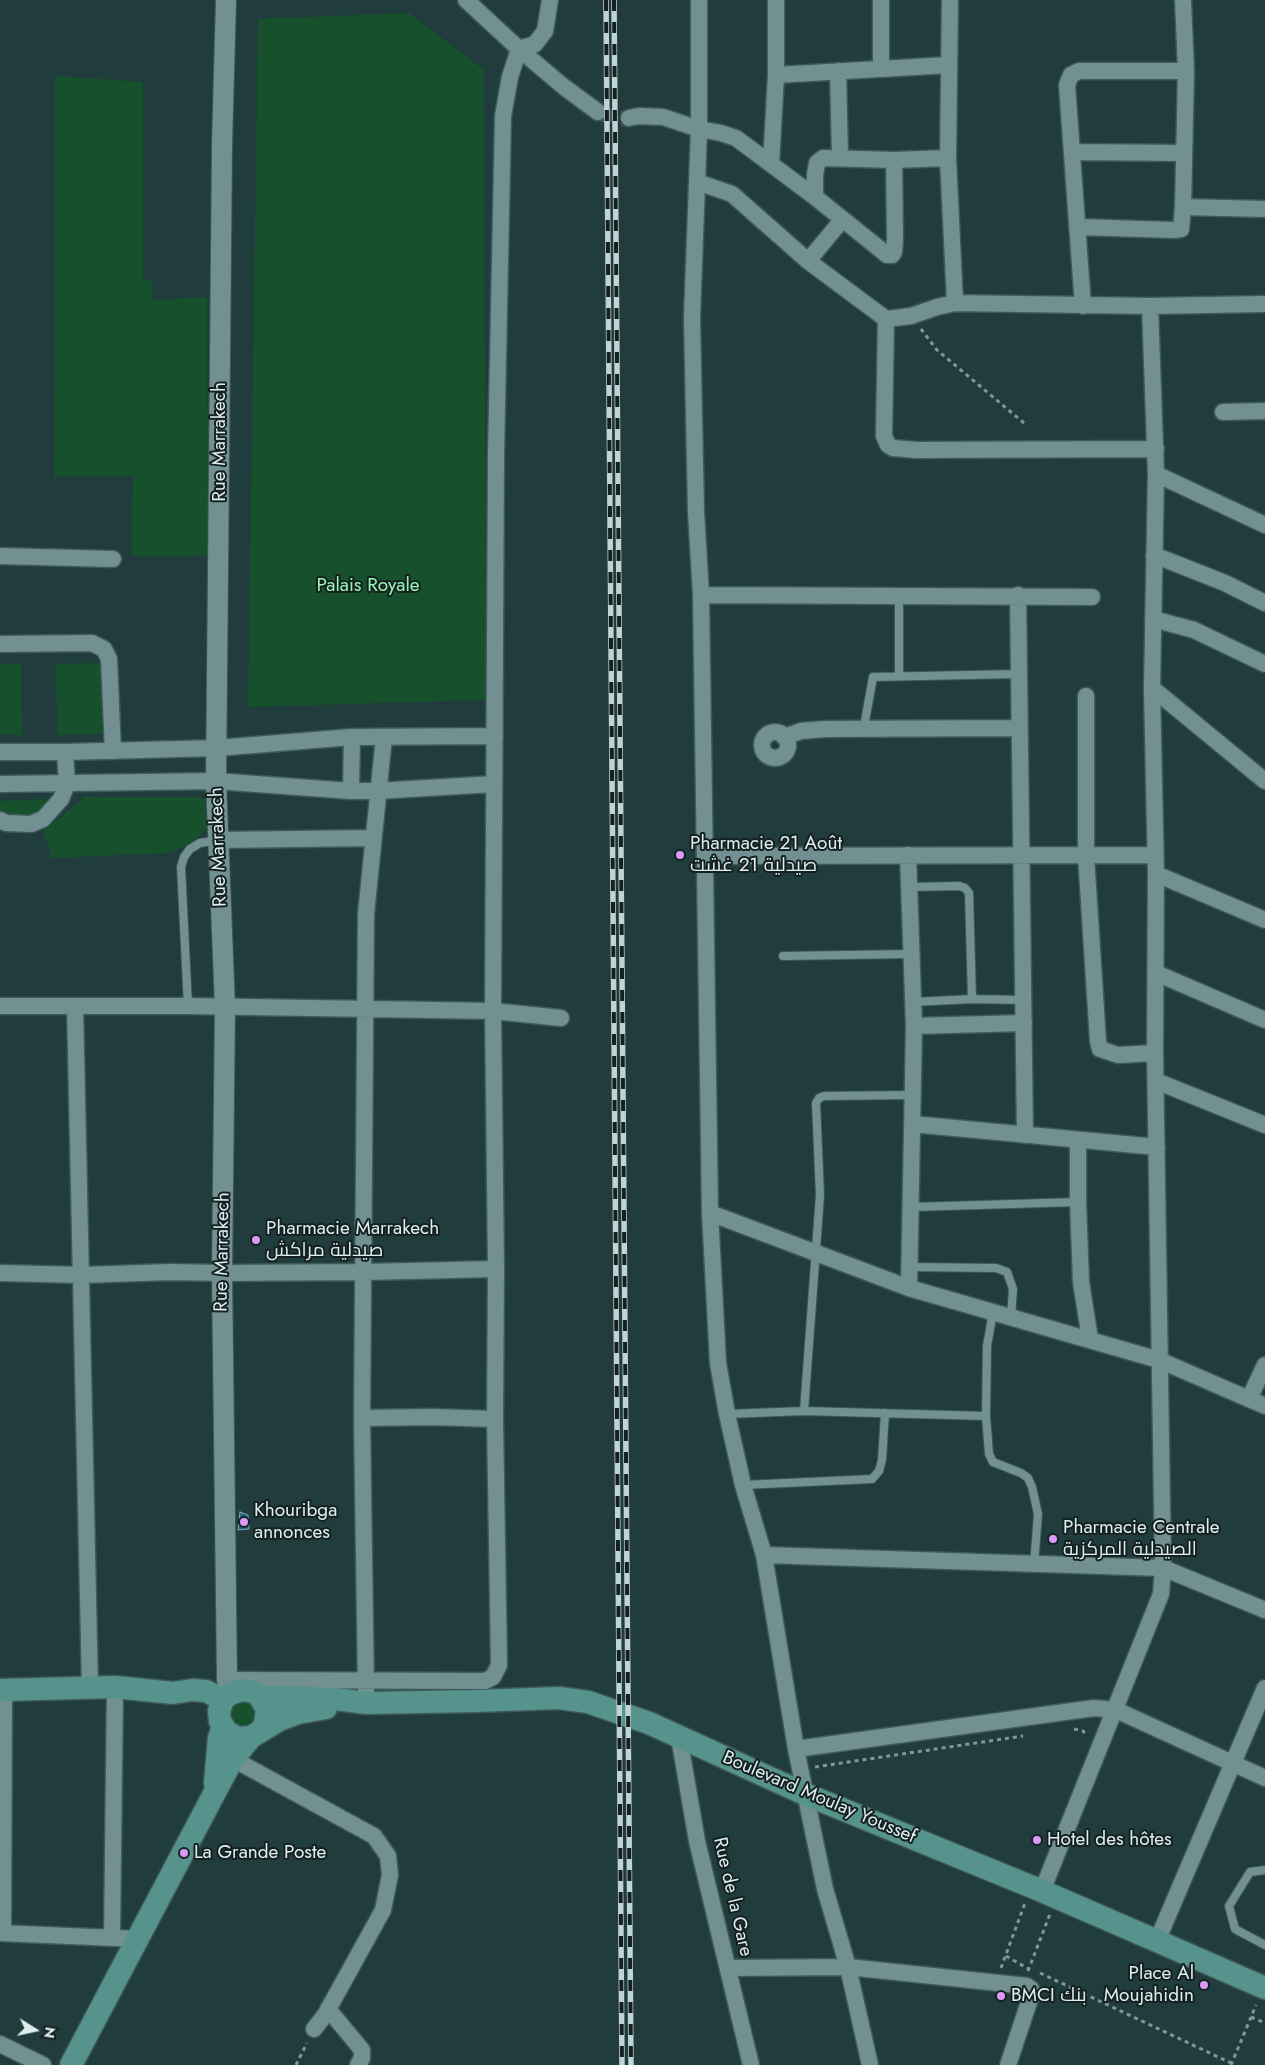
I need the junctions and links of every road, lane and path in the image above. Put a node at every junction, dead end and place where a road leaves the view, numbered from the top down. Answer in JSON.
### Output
{"nodes":[{"id":1,"x":226,"y":0,"type":"edge"},
{"id":2,"x":466,"y":0,"type":"edge"},
{"id":3,"x":550,"y":0,"type":"edge"},
{"id":4,"x":700,"y":0,"type":"edge"},
{"id":5,"x":776,"y":0,"type":"edge"},
{"id":6,"x":881,"y":0,"type":"edge"},
{"id":7,"x":950,"y":0,"type":"edge"},
{"id":8,"x":1184,"y":0,"type":"edge"},
{"id":9,"x":519,"y":48,"type":"junction"},
{"id":10,"x":949,"y":65,"type":"junction"},
{"id":11,"x":881,"y":69,"type":"junction"},
{"id":12,"x":838,"y":71,"type":"junction"},
{"id":13,"x":1186,"y":71,"type":"junction"},
{"id":14,"x":776,"y":75,"type":"junction"},
{"id":15,"x":598,"y":112,"type":"tunnel mouth"},
{"id":16,"x":628,"y":118,"type":"tunnel mouth"},
{"id":17,"x":699,"y":129,"type":"junction"},
{"id":18,"x":736,"y":138,"type":"junction"},
{"id":19,"x":774,"y":140,"type":"junction"},
{"id":20,"x":1072,"y":152,"type":"junction"},
{"id":21,"x":1184,"y":153,"type":"junction"},
{"id":22,"x":840,"y":158,"type":"junction"},
{"id":23,"x":948,"y":158,"type":"junction"},
{"id":24,"x":894,"y":160,"type":"junction"},
{"id":25,"x":771,"y":164,"type":"junction"},
{"id":26,"x":697,"y":182,"type":"junction"},
{"id":27,"x":815,"y":197,"type":"junction"},
{"id":28,"x":1183,"y":207,"type":"junction"},
{"id":29,"x":1265,"y":209,"type":"edge"},
{"id":30,"x":842,"y":220,"type":"junction"},
{"id":31,"x":1077,"y":227,"type":"junction"},
{"id":32,"x":808,"y":261,"type":"junction"},
{"id":33,"x":955,"y":303,"type":"junction"},
{"id":34,"x":1265,"y":304,"type":"edge"},
{"id":35,"x":1083,"y":306,"type":"junction"},
{"id":36,"x":1150,"y":306,"type":"junction"},
{"id":37,"x":911,"y":316,"type":"junction"},
{"id":38,"x":886,"y":319,"type":"junction"},
{"id":39,"x":1265,"y":411,"type":"edge"},
{"id":40,"x":1222,"y":412,"type":"dead end"},
{"id":41,"x":1024,"y":423,"type":"dead end"},
{"id":42,"x":1156,"y":449,"type":"junction"},
{"id":43,"x":1156,"y":474,"type":"junction"},
{"id":44,"x":1265,"y":526,"type":"edge"},
{"id":45,"x":0,"y":556,"type":"edge"},
{"id":46,"x":1154,"y":556,"type":"junction"},
{"id":47,"x":113,"y":559,"type":"dead end"},
{"id":48,"x":701,"y":595,"type":"junction"},
{"id":49,"x":1018,"y":595,"type":"junction"},
{"id":50,"x":899,"y":596,"type":"junction"},
{"id":51,"x":1092,"y":597,"type":"dead end"},
{"id":52,"x":1265,"y":603,"type":"edge"},
{"id":53,"x":1153,"y":619,"type":"junction"},
{"id":54,"x":0,"y":644,"type":"edge"},
{"id":55,"x":1265,"y":664,"type":"edge"},
{"id":56,"x":1018,"y":674,"type":"junction"},
{"id":57,"x":899,"y":676,"type":"junction"},
{"id":58,"x":1152,"y":688,"type":"junction"},
{"id":59,"x":1086,"y":696,"type":"dead end"},
{"id":60,"x":864,"y":728,"type":"junction"},
{"id":61,"x":1018,"y":728,"type":"junction"},
{"id":62,"x":495,"y":736,"type":"junction"},
{"id":63,"x":352,"y":737,"type":"junction"},
{"id":64,"x":384,"y":737,"type":"junction"},
{"id":65,"x":784,"y":737,"type":"dead end"},
{"id":66,"x":217,"y":748,"type":"junction"},
{"id":67,"x":113,"y":751,"type":"junction"},
{"id":68,"x":0,"y":752,"type":"edge"},
{"id":69,"x":64,"y":752,"type":"junction"},
{"id":70,"x":216,"y":781,"type":"junction"},
{"id":71,"x":1265,"y":781,"type":"edge"},
{"id":72,"x":0,"y":784,"type":"edge"},
{"id":73,"x":67,"y":784,"type":"junction"},
{"id":74,"x":494,"y":784,"type":"junction"},
{"id":75,"x":351,"y":791,"type":"junction"},
{"id":76,"x":378,"y":791,"type":"junction"},
{"id":77,"x":0,"y":820,"type":"edge"},
{"id":78,"x":373,"y":838,"type":"junction"},
{"id":79,"x":218,"y":840,"type":"junction"},
{"id":80,"x":1020,"y":855,"type":"junction"},
{"id":81,"x":1155,"y":855,"type":"junction"},
{"id":82,"x":706,"y":856,"type":"junction"},
{"id":83,"x":908,"y":856,"type":"junction"},
{"id":84,"x":1086,"y":856,"type":"junction"},
{"id":85,"x":1156,"y":874,"type":"junction"},
{"id":86,"x":909,"y":888,"type":"junction"},
{"id":87,"x":1265,"y":920,"type":"edge"},
{"id":88,"x":910,"y":954,"type":"junction"},
{"id":89,"x":783,"y":956,"type":"dead end"},
{"id":90,"x":1156,"y":973,"type":"junction"},
{"id":91,"x":972,"y":999,"type":"junction"},
{"id":92,"x":1023,"y":1000,"type":"junction"},
{"id":93,"x":913,"y":1002,"type":"junction"},
{"id":94,"x":0,"y":1006,"type":"edge"},
{"id":95,"x":75,"y":1006,"type":"junction"},
{"id":96,"x":188,"y":1006,"type":"junction"},
{"id":97,"x":225,"y":1007,"type":"junction"},
{"id":98,"x":365,"y":1011,"type":"junction"},
{"id":99,"x":493,"y":1011,"type":"junction"},
{"id":100,"x":561,"y":1018,"type":"dead end"},
{"id":101,"x":1265,"y":1020,"type":"edge"},
{"id":102,"x":1024,"y":1023,"type":"junction"},
{"id":103,"x":914,"y":1026,"type":"junction"},
{"id":104,"x":1155,"y":1053,"type":"junction"},
{"id":105,"x":1156,"y":1081,"type":"junction"},
{"id":106,"x":912,"y":1095,"type":"junction"},
{"id":107,"x":912,"y":1124,"type":"junction"},
{"id":108,"x":1265,"y":1125,"type":"edge"},
{"id":109,"x":1025,"y":1135,"type":"junction"},
{"id":110,"x":1078,"y":1140,"type":"junction"},
{"id":111,"x":1157,"y":1147,"type":"junction"},
{"id":112,"x":1078,"y":1202,"type":"junction"},
{"id":113,"x":912,"y":1207,"type":"junction"},
{"id":114,"x":710,"y":1213,"type":"junction"},
{"id":115,"x":817,"y":1254,"type":"junction"},
{"id":116,"x":910,"y":1267,"type":"junction"},
{"id":117,"x":496,"y":1269,"type":"junction"},
{"id":118,"x":364,"y":1272,"type":"junction"},
{"id":119,"x":0,"y":1273,"type":"edge"},
{"id":120,"x":222,"y":1273,"type":"junction"},
{"id":121,"x":82,"y":1275,"type":"junction"},
{"id":122,"x":909,"y":1288,"type":"junction"},
{"id":123,"x":993,"y":1312,"type":"junction"},
{"id":124,"x":1011,"y":1317,"type":"junction"},
{"id":125,"x":1090,"y":1339,"type":"junction"},
{"id":126,"x":1159,"y":1360,"type":"junction"},
{"id":127,"x":1265,"y":1365,"type":"edge"},
{"id":128,"x":1249,"y":1399,"type":"junction"},
{"id":129,"x":1265,"y":1406,"type":"edge"},
{"id":130,"x":804,"y":1411,"type":"junction"},
{"id":131,"x":885,"y":1413,"type":"junction"},
{"id":132,"x":726,"y":1414,"type":"junction"},
{"id":133,"x":986,"y":1416,"type":"junction"},
{"id":134,"x":362,"y":1418,"type":"junction"},
{"id":135,"x":495,"y":1418,"type":"junction"},
{"id":136,"x":744,"y":1485,"type":"junction"},
{"id":137,"x":764,"y":1555,"type":"junction"},
{"id":138,"x":1034,"y":1565,"type":"junction"},
{"id":139,"x":1163,"y":1568,"type":"junction"},
{"id":140,"x":1265,"y":1610,"type":"edge"},
{"id":141,"x":365,"y":1680,"type":"junction"},
{"id":142,"x":115,"y":1687,"type":"junction"},
{"id":143,"x":90,"y":1688,"type":"junction"},
{"id":144,"x":1265,"y":1688,"type":"edge"},
{"id":145,"x":2,"y":1690,"type":"edge"},
{"id":146,"x":259,"y":1696,"type":"junction"},
{"id":147,"x":361,"y":1702,"type":"junction"},
{"id":148,"x":224,"y":1704,"type":"junction"},
{"id":149,"x":1116,"y":1710,"type":"junction"},
{"id":150,"x":1072,"y":1728,"type":"dead end"},
{"id":151,"x":256,"y":1734,"type":"junction"},
{"id":152,"x":1025,"y":1736,"type":"dead end"},
{"id":153,"x":679,"y":1737,"type":"junction"},
{"id":154,"x":1089,"y":1739,"type":"dead end"},
{"id":155,"x":804,"y":1748,"type":"junction"},
{"id":156,"x":233,"y":1759,"type":"junction"},
{"id":157,"x":1234,"y":1764,"type":"junction"},
{"id":158,"x":1265,"y":1778,"type":"edge"},
{"id":159,"x":214,"y":1794,"type":"junction"},
{"id":160,"x":805,"y":1794,"type":"junction"},
{"id":161,"x":1265,"y":1870,"type":"edge"},
{"id":162,"x":1037,"y":1889,"type":"junction"},
{"id":163,"x":1,"y":1933,"type":"edge"},
{"id":164,"x":112,"y":1938,"type":"junction"},
{"id":165,"x":138,"y":1939,"type":"junction"},
{"id":166,"x":1157,"y":1941,"type":"junction"},
{"id":167,"x":1265,"y":1945,"type":"edge"},
{"id":168,"x":1006,"y":1956,"type":"junction"},
{"id":169,"x":848,"y":1967,"type":"junction"},
{"id":170,"x":728,"y":1968,"type":"junction"},
{"id":171,"x":996,"y":1982,"type":"junction"},
{"id":172,"x":1264,"y":1988,"type":"edge"},
{"id":173,"x":328,"y":2009,"type":"junction"},
{"id":174,"x":1251,"y":2016,"type":"junction"},
{"id":175,"x":1265,"y":2023,"type":"edge"},
{"id":176,"x":314,"y":2029,"type":"joint"},
{"id":177,"x":0,"y":2044,"type":"edge"},
{"id":178,"x":1231,"y":2064,"type":"edge"},
{"id":179,"x":43,"y":2065,"type":"edge"},
{"id":180,"x":71,"y":2065,"type":"edge"},
{"id":181,"x":296,"y":2065,"type":"edge"},
{"id":182,"x":358,"y":2065,"type":"edge"},
{"id":183,"x":751,"y":2065,"type":"edge"},
{"id":184,"x":870,"y":2065,"type":"edge"},
{"id":185,"x":1008,"y":2065,"type":"edge"}],
"edges":[{"from":1,"to":66,"type":"street","name":"Rue Marrakech"},
{"from":2,"to":9,"type":"street"},
{"from":3,"to":9,"type":"street"},
{"from":4,"to":17,"type":"street"},
{"from":5,"to":14,"type":"street"},
{"from":6,"to":11,"type":"street"},
{"from":7,"to":10,"type":"street"},
{"from":8,"to":13,"type":"street"},
{"from":9,"to":15,"type":"street"},
{"from":9,"to":62,"type":"street"},
{"from":10,"to":11,"type":"street"},
{"from":10,"to":23,"type":"street"},
{"from":11,"to":12,"type":"street"},
{"from":12,"to":14,"type":"street"},
{"from":12,"to":22,"type":"street"},
{"from":13,"to":20,"type":"street"},
{"from":13,"to":21,"type":"street"},
{"from":14,"to":19,"type":"street"},
{"from":16,"to":17,"type":"street"},
{"from":17,"to":18,"type":"street"},
{"from":17,"to":26,"type":"street"},
{"from":18,"to":19,"type":"street"},
{"from":18,"to":25,"type":"street"},
{"from":19,"to":25,"type":"street"},
{"from":20,"to":21,"type":"street"},
{"from":20,"to":31,"type":"street"},
{"from":21,"to":28,"type":"street"},
{"from":22,"to":24,"type":"street"},
{"from":22,"to":27,"type":"street"},
{"from":23,"to":24,"type":"street"},
{"from":23,"to":33,"type":"street"},
{"from":24,"to":30,"type":"street"},
{"from":25,"to":27,"type":"street"},
{"from":26,"to":32,"type":"street"},
{"from":26,"to":48,"type":"street"},
{"from":27,"to":30,"type":"street"},
{"from":28,"to":29,"type":"street"},
{"from":28,"to":31,"type":"street"},
{"from":30,"to":32,"type":"street"},
{"from":31,"to":35,"type":"street"},
{"from":32,"to":38,"type":"street"},
{"from":33,"to":35,"type":"street"},
{"from":33,"to":37,"type":"street"},
{"from":34,"to":36,"type":"street"},
{"from":35,"to":36,"type":"street"},
{"from":36,"to":42,"type":"street"},
{"from":37,"to":38,"type":"street"},
{"from":37,"to":41,"type":"path"},
{"from":38,"to":42,"type":"street"},
{"from":39,"to":40,"type":"street"},
{"from":42,"to":43,"type":"street"},
{"from":43,"to":44,"type":"street"},
{"from":43,"to":46,"type":"street"},
{"from":45,"to":47,"type":"street"},
{"from":46,"to":52,"type":"street"},
{"from":46,"to":53,"type":"street"},
{"from":48,"to":50,"type":"street"},
{"from":48,"to":82,"type":"street"},
{"from":49,"to":50,"type":"street"},
{"from":49,"to":51,"type":"street"},
{"from":49,"to":56,"type":"street"},
{"from":50,"to":57,"type":"lane"},
{"from":53,"to":55,"type":"street"},
{"from":53,"to":58,"type":"street"},
{"from":54,"to":67,"type":"street"},
{"from":56,"to":57,"type":"lane"},
{"from":56,"to":61,"type":"street"},
{"from":57,"to":60,"type":"lane"},
{"from":58,"to":71,"type":"street"},
{"from":58,"to":81,"type":"street"},
{"from":59,"to":84,"type":"street"},
{"from":60,"to":61,"type":"street"},
{"from":60,"to":65,"type":"street"},
{"from":61,"to":80,"type":"street"},
{"from":62,"to":64,"type":"street"},
{"from":62,"to":74,"type":"street"},
{"from":63,"to":64,"type":"street"},
{"from":63,"to":66,"type":"street"},
{"from":63,"to":75,"type":"street"},
{"from":64,"to":76,"type":"street"},
{"from":66,"to":67,"type":"street"},
{"from":66,"to":70,"type":"street","name":"Rue Marrakech"},
{"from":67,"to":69,"type":"street"},
{"from":68,"to":69,"type":"street"},
{"from":69,"to":73,"type":"street"},
{"from":70,"to":73,"type":"street"},
{"from":70,"to":75,"type":"street"},
{"from":70,"to":79,"type":"street","name":"Rue Marrakech"},
{"from":72,"to":73,"type":"street"},
{"from":73,"to":77,"type":"street"},
{"from":74,"to":76,"type":"street"},
{"from":74,"to":99,"type":"street"},
{"from":75,"to":76,"type":"street"},
{"from":76,"to":78,"type":"street"},
{"from":78,"to":79,"type":"street"},
{"from":78,"to":98,"type":"street"},
{"from":79,"to":96,"type":"lane"},
{"from":79,"to":97,"type":"street","name":"Rue Marrakech"},
{"from":80,"to":83,"type":"street"},
{"from":80,"to":84,"type":"street"},
{"from":80,"to":92,"type":"street"},
{"from":81,"to":84,"type":"street"},
{"from":81,"to":85,"type":"street"},
{"from":82,"to":83,"type":"street"},
{"from":82,"to":114,"type":"street"},
{"from":83,"to":86,"type":"street"},
{"from":84,"to":104,"type":"street"},
{"from":85,"to":87,"type":"street"},
{"from":85,"to":90,"type":"street"},
{"from":86,"to":88,"type":"street"},
{"from":86,"to":91,"type":"lane"},
{"from":88,"to":89,"type":"lane"},
{"from":88,"to":93,"type":"street"},
{"from":90,"to":101,"type":"street"},
{"from":90,"to":104,"type":"street"},
{"from":91,"to":92,"type":"lane"},
{"from":91,"to":93,"type":"lane"},
{"from":92,"to":102,"type":"street"},
{"from":93,"to":103,"type":"street"},
{"from":94,"to":95,"type":"street"},
{"from":95,"to":96,"type":"street"},
{"from":95,"to":121,"type":"street"},
{"from":96,"to":97,"type":"street"},
{"from":97,"to":98,"type":"street"},
{"from":97,"to":120,"type":"street","name":"Rue Marrakech"},
{"from":98,"to":99,"type":"street"},
{"from":98,"to":118,"type":"street"},
{"from":99,"to":100,"type":"street"},
{"from":99,"to":117,"type":"street"},
{"from":102,"to":103,"type":"street"},
{"from":102,"to":109,"type":"street"},
{"from":103,"to":106,"type":"street"},
{"from":104,"to":105,"type":"street"},
{"from":105,"to":108,"type":"street"},
{"from":105,"to":111,"type":"street"},
{"from":106,"to":107,"type":"street"},
{"from":106,"to":115,"type":"lane"},
{"from":107,"to":109,"type":"street"},
{"from":107,"to":113,"type":"street"},
{"from":109,"to":110,"type":"street"},
{"from":110,"to":111,"type":"street"},
{"from":110,"to":112,"type":"street"},
{"from":111,"to":126,"type":"street"},
{"from":112,"to":113,"type":"lane"},
{"from":112,"to":125,"type":"street"},
{"from":113,"to":116,"type":"street"},
{"from":114,"to":115,"type":"street"},
{"from":114,"to":132,"type":"street"},
{"from":115,"to":122,"type":"street"},
{"from":115,"to":130,"type":"lane"},
{"from":116,"to":122,"type":"street"},
{"from":116,"to":124,"type":"lane"},
{"from":117,"to":118,"type":"street"},
{"from":117,"to":135,"type":"street"},
{"from":118,"to":120,"type":"street"},
{"from":118,"to":134,"type":"street"},
{"from":119,"to":121,"type":"street"},
{"from":120,"to":121,"type":"street"},
{"from":120,"to":148,"type":"street","name":"Rue Marrakech"},
{"from":121,"to":143,"type":"street"},
{"from":122,"to":123,"type":"street"},
{"from":123,"to":124,"type":"street"},
{"from":123,"to":133,"type":"lane"},
{"from":124,"to":125,"type":"street"},
{"from":125,"to":126,"type":"street"},
{"from":126,"to":128,"type":"street"},
{"from":126,"to":139,"type":"street"},
{"from":127,"to":128,"type":"street"},
{"from":128,"to":129,"type":"street"},
{"from":130,"to":131,"type":"lane"},
{"from":130,"to":132,"type":"lane"},
{"from":131,"to":133,"type":"lane"},
{"from":131,"to":136,"type":"lane"},
{"from":132,"to":136,"type":"street"},
{"from":133,"to":138,"type":"lane"},
{"from":134,"to":135,"type":"street"},
{"from":134,"to":141,"type":"street"},
{"from":135,"to":141,"type":"street"},
{"from":136,"to":137,"type":"street"},
{"from":137,"to":138,"type":"street"},
{"from":137,"to":155,"type":"street"},
{"from":138,"to":139,"type":"street"},
{"from":139,"to":140,"type":"street"},
{"from":139,"to":149,"type":"street"},
{"from":141,"to":147,"type":"street"},
{"from":141,"to":148,"type":"street"},
{"from":142,"to":143,"type":"main road"},
{"from":142,"to":148,"type":"main road"},
{"from":142,"to":164,"type":"street"},
{"from":143,"to":145,"type":"main road"},
{"from":144,"to":157,"type":"street"},
{"from":145,"to":163,"type":"street"},
{"from":146,"to":147,"type":"main road"},
{"from":146,"to":148,"type":"main road"},
{"from":146,"to":151,"type":"main road"},
{"from":147,"to":151,"type":"main road"},
{"from":147,"to":153,"type":"main road","name":"Boulevard Moulay Youssef"},
{"from":148,"to":151,"type":"main road"},
{"from":148,"to":159,"type":"main road"},
{"from":149,"to":155,"type":"street"},
{"from":149,"to":157,"type":"street"},
{"from":149,"to":162,"type":"street"},
{"from":150,"to":154,"type":"path"},
{"from":151,"to":156,"type":"main road"},
{"from":152,"to":155,"type":"path"},
{"from":153,"to":160,"type":"main road","name":"Boulevard Moulay Youssef"},
{"from":153,"to":170,"type":"street","name":"Rue de la Gare"},
{"from":155,"to":160,"type":"street"},
{"from":156,"to":159,"type":"main road"},
{"from":156,"to":173,"type":"street"},
{"from":157,"to":158,"type":"street"},
{"from":157,"to":166,"type":"street"},
{"from":159,"to":165,"type":"main road"},
{"from":160,"to":162,"type":"main road","name":"Boulevard Moulay Youssef"},
{"from":160,"to":169,"type":"street"},
{"from":161,"to":167,"type":"lane"},
{"from":162,"to":166,"type":"main road","name":"Boulevard Moulay Youssef"},
{"from":162,"to":168,"type":"path"},
{"from":163,"to":164,"type":"street"},
{"from":164,"to":165,"type":"street"},
{"from":165,"to":180,"type":"main road"},
{"from":166,"to":172,"type":"main road","name":"Boulevard Moulay Youssef"},
{"from":168,"to":171,"type":"path"},
{"from":168,"to":178,"type":"path"},
{"from":169,"to":170,"type":"street"},
{"from":169,"to":171,"type":"street"},
{"from":169,"to":184,"type":"street"},
{"from":170,"to":183,"type":"street","name":"Rue de la Gare"},
{"from":171,"to":185,"type":"street"},
{"from":172,"to":174,"type":"path"},
{"from":173,"to":176,"type":"street"},
{"from":173,"to":182,"type":"street"},
{"from":174,"to":175,"type":"path"},
{"from":174,"to":178,"type":"path"},
{"from":176,"to":181,"type":"path"},
{"from":177,"to":179,"type":"street"}]}
